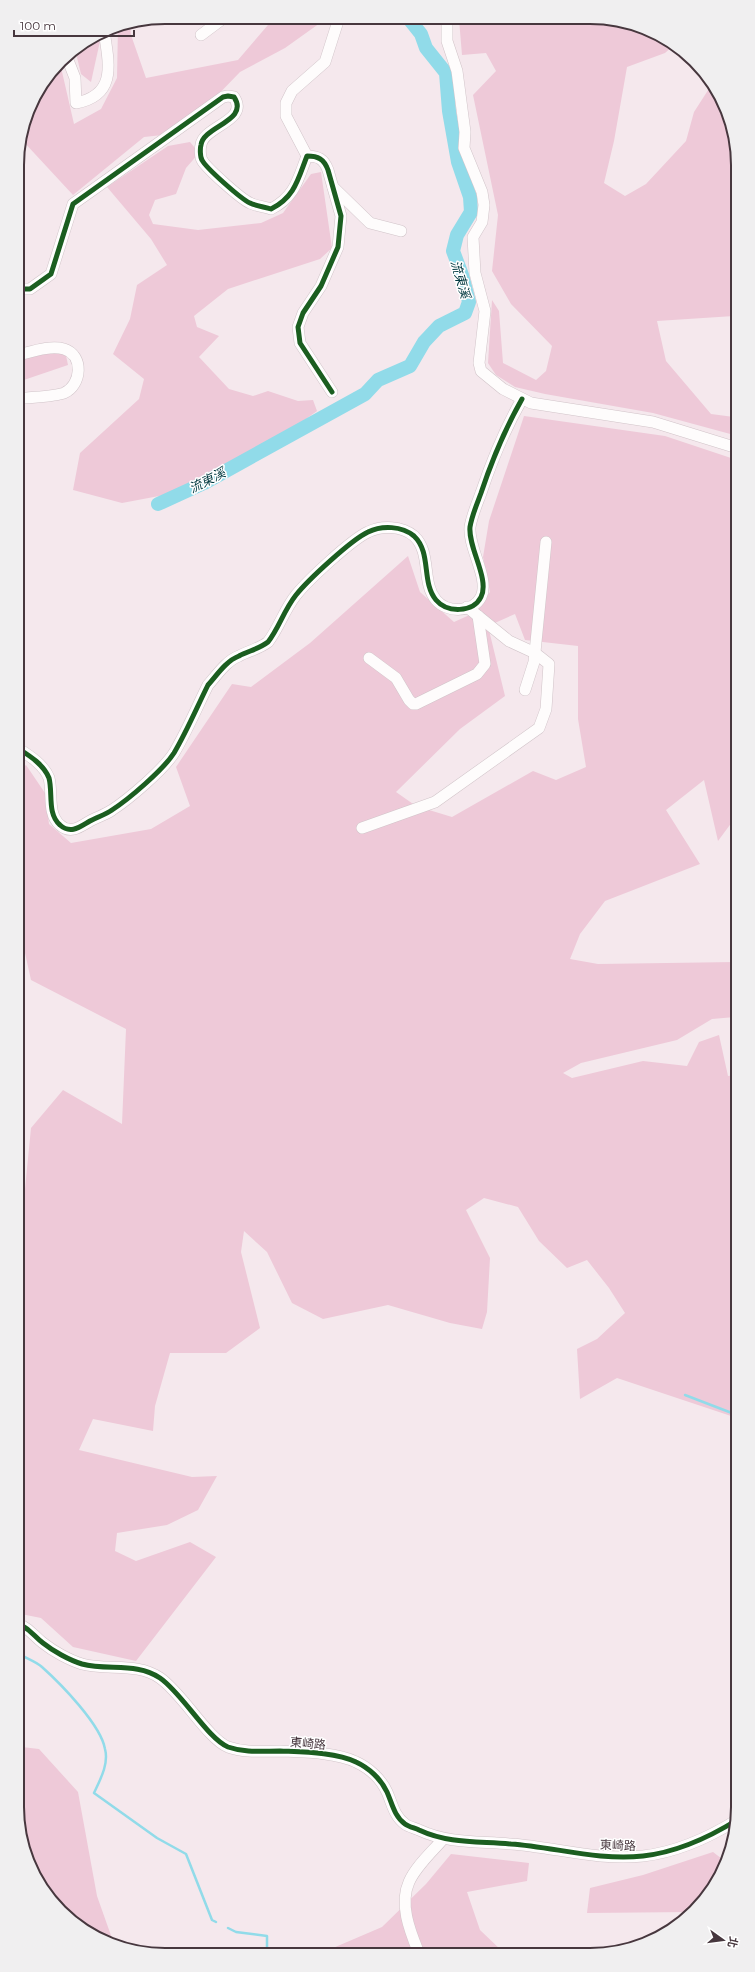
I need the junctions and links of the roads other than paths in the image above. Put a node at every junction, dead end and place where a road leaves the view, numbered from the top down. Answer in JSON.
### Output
{"nodes":[{"id":1,"x":216,"y":24,"type":"edge"},
{"id":2,"x":337,"y":24,"type":"edge"},
{"id":3,"x":447,"y":24,"type":"edge"},
{"id":4,"x":201,"y":35,"type":"dead end"},
{"id":5,"x":105,"y":38,"type":"edge"},
{"id":6,"x":69,"y":62,"type":"edge"},
{"id":7,"x":307,"y":156,"type":"junction"},
{"id":8,"x":333,"y":186,"type":"junction"},
{"id":9,"x":401,"y":231,"type":"dead end"},
{"id":10,"x":24,"y":289,"type":"edge"},
{"id":11,"x":24,"y":354,"type":"edge"},
{"id":12,"x":332,"y":392,"type":"dead end"},
{"id":13,"x":24,"y":398,"type":"edge"},
{"id":14,"x":522,"y":399,"type":"junction"},
{"id":15,"x":731,"y":446,"type":"edge"},
{"id":16,"x":546,"y":542,"type":"dead end"},
{"id":17,"x":467,"y":608,"type":"junction"},
{"id":18,"x":478,"y":616,"type":"junction"},
{"id":19,"x":535,"y":653,"type":"junction"},
{"id":20,"x":369,"y":658,"type":"dead end"},
{"id":21,"x":525,"y":690,"type":"dead end"},
{"id":22,"x":24,"y":753,"type":"edge"},
{"id":23,"x":362,"y":828,"type":"dead end"},
{"id":24,"x":24,"y":1627,"type":"edge"},
{"id":25,"x":730,"y":1824,"type":"edge"},
{"id":26,"x":443,"y":1839,"type":"junction"},
{"id":27,"x":417,"y":1948,"type":"edge"}],
"edges":[{"from":1,"to":4,"type":"street"},
{"from":2,"to":7,"type":"street"},
{"from":3,"to":14,"type":"street"},
{"from":5,"to":6,"type":"street"},
{"from":7,"to":8,"type":"street"},
{"from":7,"to":10,"type":"street"},
{"from":8,"to":9,"type":"street"},
{"from":8,"to":12,"type":"street"},
{"from":11,"to":13,"type":"street"},
{"from":14,"to":15,"type":"street"},
{"from":14,"to":17,"type":"street"},
{"from":16,"to":19,"type":"street"},
{"from":17,"to":18,"type":"street"},
{"from":17,"to":22,"type":"street"},
{"from":18,"to":19,"type":"street"},
{"from":18,"to":20,"type":"street"},
{"from":19,"to":21,"type":"street"},
{"from":19,"to":23,"type":"street"},
{"from":24,"to":26,"type":"street","name":"東崎路"},
{"from":25,"to":26,"type":"street","name":"東崎路"},
{"from":26,"to":27,"type":"street"}]}
